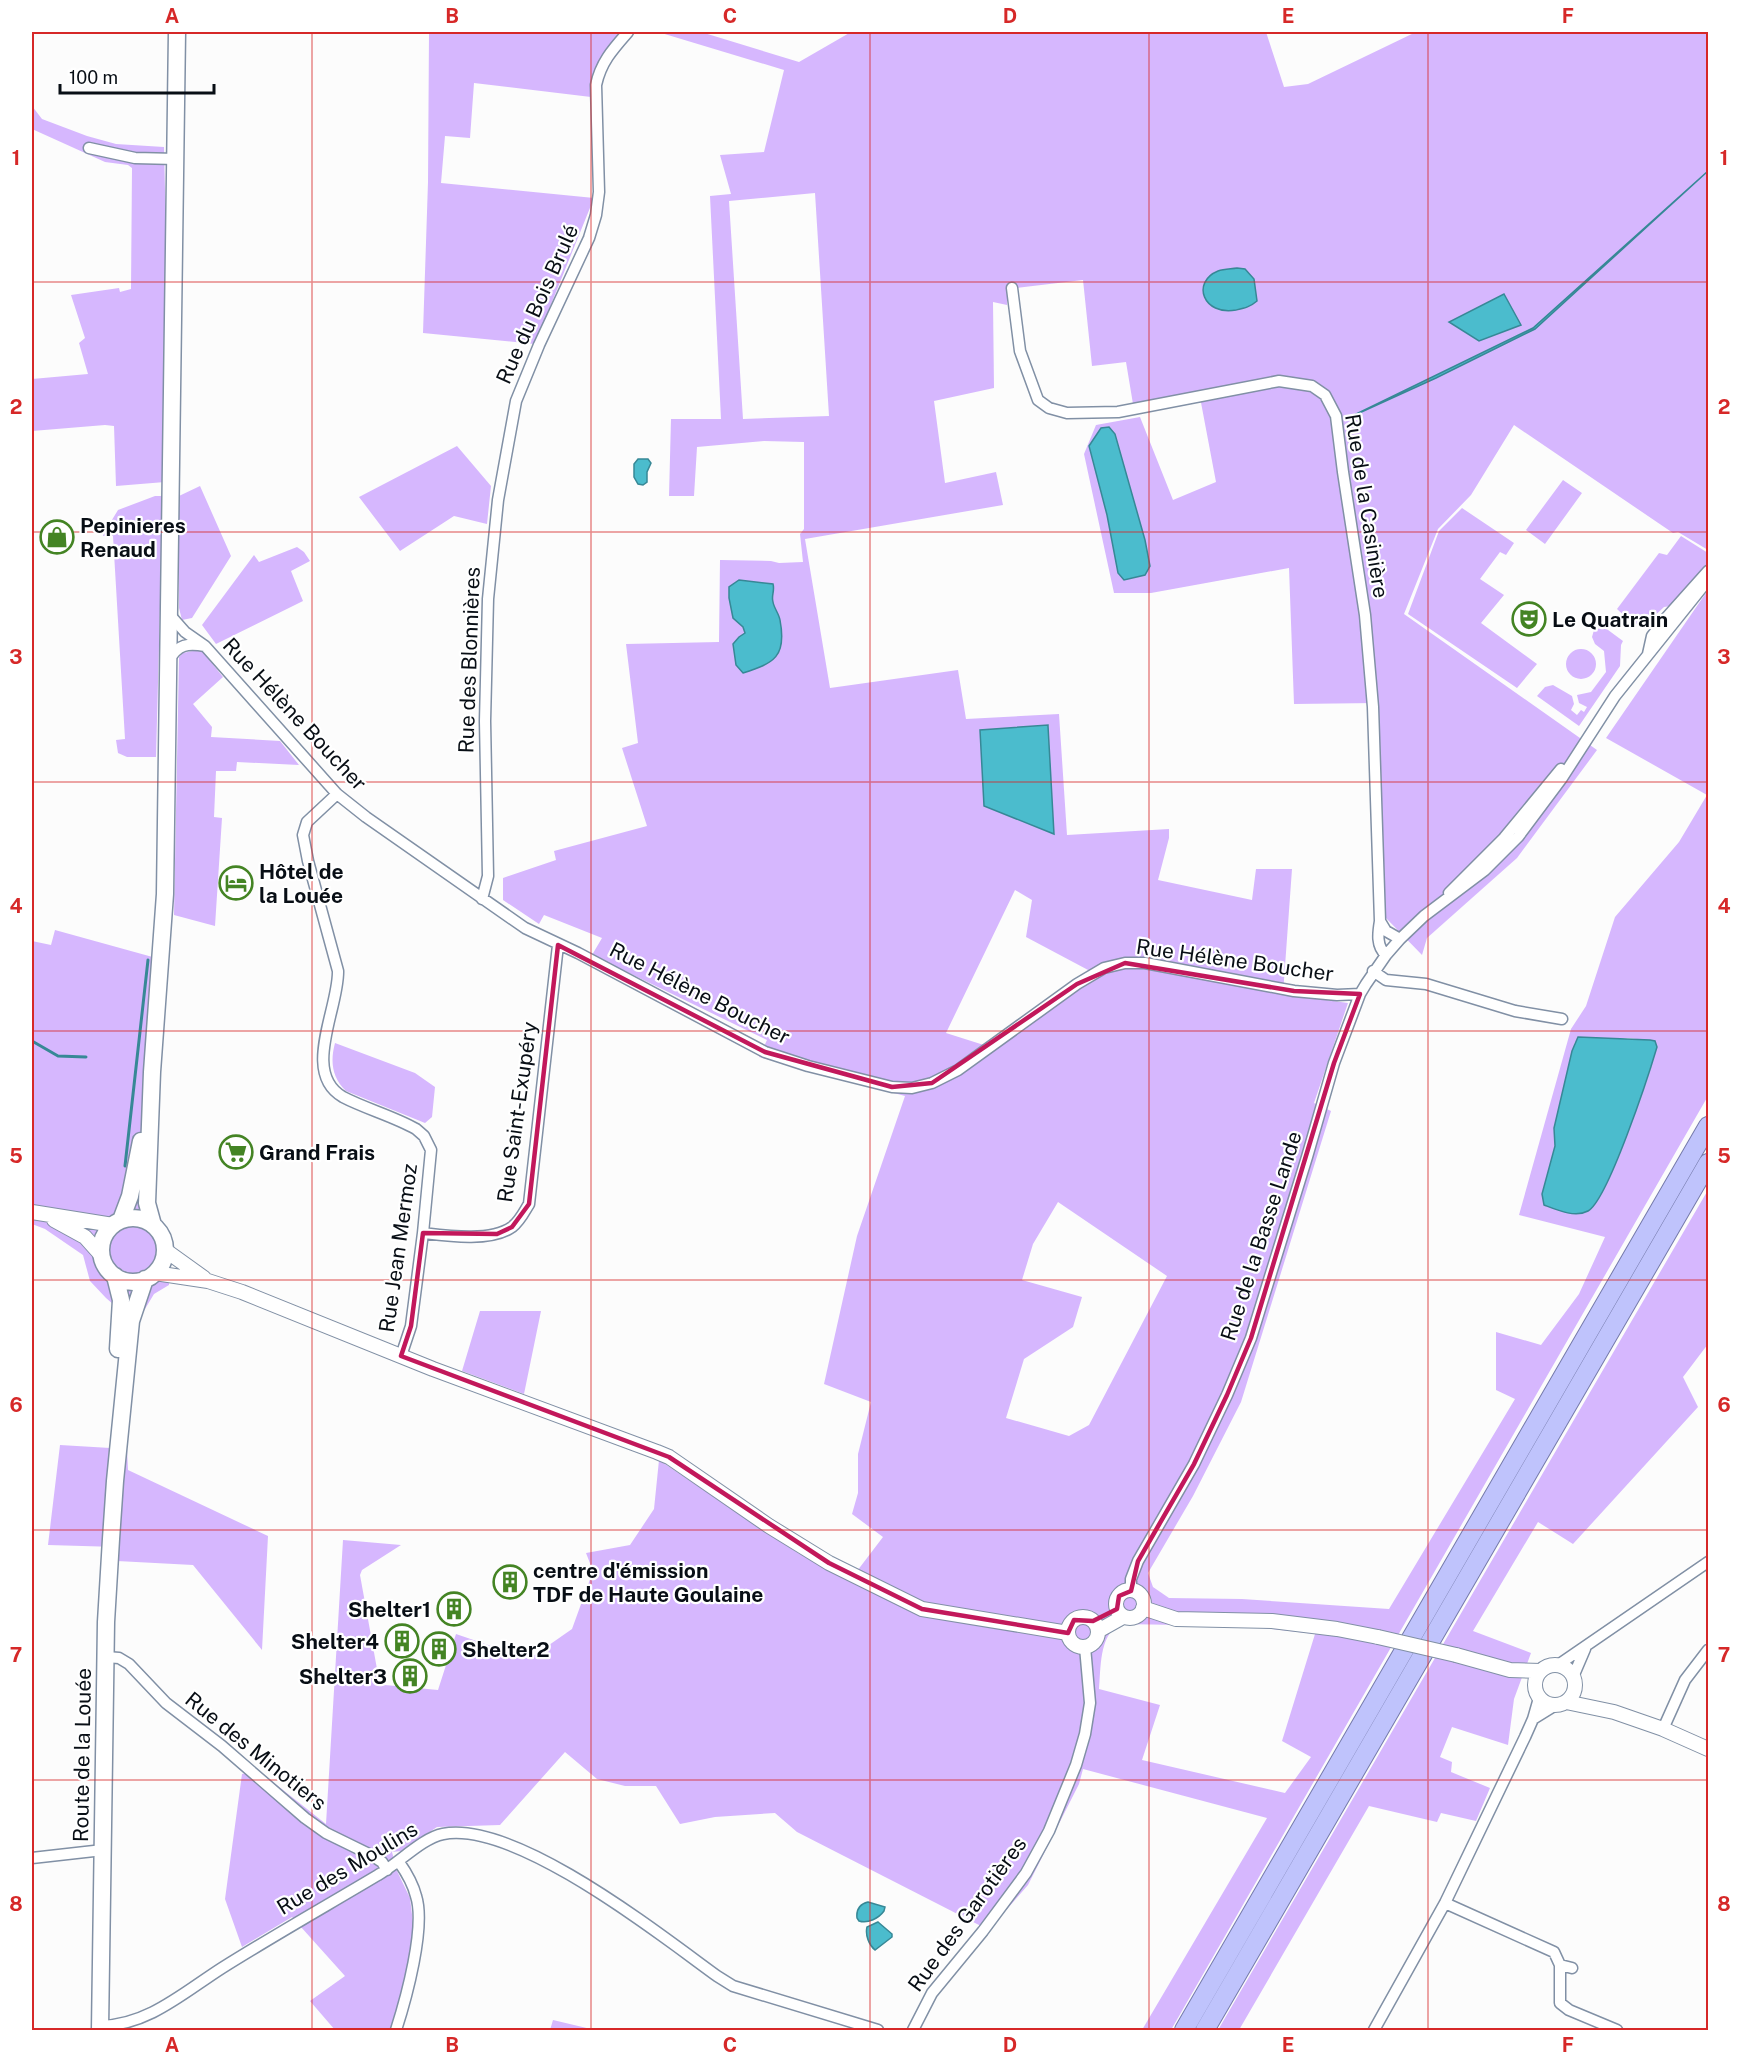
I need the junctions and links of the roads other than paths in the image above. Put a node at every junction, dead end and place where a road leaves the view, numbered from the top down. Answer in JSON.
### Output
{"nodes":[{"id":1,"x":177,"y":32,"type":"edge"},
{"id":2,"x":628,"y":32,"type":"edge"},
{"id":3,"x":89,"y":148,"type":"dead end"},
{"id":4,"x":176,"y":159,"type":"junction"},
{"id":5,"x":1012,"y":288,"type":"dead end"},
{"id":6,"x":512,"y":422,"type":"joint"},
{"id":7,"x":1708,"y":571,"type":"edge"},
{"id":8,"x":1708,"y":580,"type":"edge"},
{"id":9,"x":170,"y":615,"type":"junction"},
{"id":10,"x":205,"y":646,"type":"junction"},
{"id":11,"x":1648,"y":655,"type":"junction"},
{"id":12,"x":169,"y":660,"type":"junction"},
{"id":13,"x":337,"y":794,"type":"junction"},
{"id":14,"x":482,"y":899,"type":"junction"},
{"id":15,"x":1380,"y":921,"type":"junction"},
{"id":16,"x":1400,"y":939,"type":"junction"},
{"id":17,"x":558,"y":945,"type":"junction"},
{"id":18,"x":1386,"y":955,"type":"junction"},
{"id":19,"x":1373,"y":971,"type":"junction"},
{"id":20,"x":1360,"y":994,"type":"junction"},
{"id":21,"x":1562,"y":1019,"type":"dead end"},
{"id":22,"x":152,"y":1072,"type":"junction"},
{"id":23,"x":1708,"y":1126,"type":"edge"},
{"id":24,"x":1708,"y":1163,"type":"edge"},
{"id":25,"x":36,"y":1213,"type":"edge"},
{"id":26,"x":117,"y":1222,"type":"junction"},
{"id":27,"x":153,"y":1225,"type":"junction"},
{"id":28,"x":423,"y":1233,"type":"junction"},
{"id":29,"x":165,"y":1250,"type":"junction"},
{"id":30,"x":102,"y":1256,"type":"junction"},
{"id":31,"x":115,"y":1276,"type":"junction"},
{"id":32,"x":150,"y":1276,"type":"junction"},
{"id":33,"x":208,"y":1281,"type":"junction"},
{"id":34,"x":401,"y":1356,"type":"junction"},
{"id":35,"x":115,"y":1481,"type":"junction"},
{"id":36,"x":1708,"y":1562,"type":"edge"},
{"id":37,"x":1131,"y":1591,"type":"junction"},
{"id":38,"x":1143,"y":1608,"type":"junction"},
{"id":39,"x":1120,"y":1613,"type":"junction"},
{"id":40,"x":1095,"y":1626,"type":"junction"},
{"id":41,"x":1068,"y":1633,"type":"junction"},
{"id":42,"x":1587,"y":1646,"type":"junction"},
{"id":43,"x":1085,"y":1647,"type":"junction"},
{"id":44,"x":1708,"y":1650,"type":"edge"},
{"id":45,"x":106,"y":1657,"type":"junction"},
{"id":46,"x":1558,"y":1665,"type":"junction"},
{"id":47,"x":1510,"y":1670,"type":"junction"},
{"id":48,"x":1541,"y":1671,"type":"junction"},
{"id":49,"x":1574,"y":1683,"type":"junction"},
{"id":50,"x":1537,"y":1693,"type":"junction"},
{"id":51,"x":1560,"y":1704,"type":"junction"},
{"id":52,"x":1592,"y":1708,"type":"junction"},
{"id":53,"x":1533,"y":1719,"type":"junction"},
{"id":54,"x":1663,"y":1729,"type":"junction"},
{"id":55,"x":1708,"y":1749,"type":"edge"},
{"id":56,"x":103,"y":1850,"type":"junction"},
{"id":57,"x":32,"y":1858,"type":"edge"},
{"id":58,"x":399,"y":1862,"type":"junction"},
{"id":59,"x":387,"y":1870,"type":"junction"},
{"id":60,"x":1445,"y":1903,"type":"junction"},
{"id":61,"x":1560,"y":1965,"type":"junction"},
{"id":62,"x":1572,"y":1968,"type":"dead end"},
{"id":63,"x":100,"y":2028,"type":"edge"},
{"id":64,"x":396,"y":2031,"type":"edge"},
{"id":65,"x":878,"y":2031,"type":"edge"},
{"id":66,"x":913,"y":2031,"type":"edge"},
{"id":67,"x":1185,"y":2031,"type":"edge"},
{"id":68,"x":1206,"y":2031,"type":"edge"},
{"id":69,"x":1374,"y":2031,"type":"edge"},
{"id":70,"x":1617,"y":2031,"type":"edge"}],
"edges":[{"from":1,"to":4,"type":"main road"},
{"from":2,"to":6,"type":"street","name":"Rue du Bois Brulé"},
{"from":3,"to":4,"type":"street"},
{"from":4,"to":9,"type":"main road"},
{"from":5,"to":15,"type":"street","name":"Rue de la Casinière"},
{"from":6,"to":14,"type":"street","name":"Rue des Blonnières"},
{"from":7,"to":11,"type":"street","name":"Rue de la Basse Lande"},
{"from":8,"to":11,"type":"street","name":"Rue de la Basse Lande"},
{"from":9,"to":10,"type":"street","name":"Rue Hélène Boucher"},
{"from":9,"to":12,"type":"main road"},
{"from":10,"to":12,"type":"street","name":"Rue Hélène Boucher"},
{"from":10,"to":13,"type":"street","name":"Rue Hélène Boucher"},
{"from":11,"to":16,"type":"street","name":"Rue de la Basse Lande"},
{"from":12,"to":22,"type":"main road"},
{"from":13,"to":14,"type":"street","name":"Rue Hélène Boucher"},
{"from":13,"to":28,"type":"street","name":"Rue Jean Mermoz"},
{"from":14,"to":17,"type":"street","name":"Rue Hélène Boucher"},
{"from":15,"to":16,"type":"street"},
{"from":15,"to":18,"type":"street","name":"Rue de la Casinière"},
{"from":16,"to":18,"type":"street","name":"Rue de la Basse Lande"},
{"from":17,"to":20,"type":"street","name":"Rue Hélène Boucher"},
{"from":17,"to":28,"type":"street","name":"Rue Saint-Exupéry"},
{"from":18,"to":19,"type":"street","name":"Rue de la Basse Lande"},
{"from":19,"to":20,"type":"street","name":"Rue de la Basse Lande"},
{"from":19,"to":21,"type":"street"},
{"from":20,"to":37,"type":"street","name":"Rue de la Basse Lande"},
{"from":22,"to":26,"type":"main road"},
{"from":22,"to":27,"type":"main road"},
{"from":23,"to":67,"type":"highway"},
{"from":24,"to":68,"type":"highway"},
{"from":25,"to":26,"type":"street"},
{"from":25,"to":30,"type":"street"},
{"from":26,"to":27,"type":"main road"},
{"from":26,"to":30,"type":"main road"},
{"from":27,"to":29,"type":"main road"},
{"from":28,"to":34,"type":"street","name":"Rue Jean Mermoz"},
{"from":29,"to":32,"type":"main road"},
{"from":29,"to":33,"type":"street"},
{"from":30,"to":31,"type":"main road"},
{"from":31,"to":32,"type":"main road"},
{"from":31,"to":35,"type":"main road","name":"Route de la Louée"},
{"from":32,"to":33,"type":"street"},
{"from":32,"to":35,"type":"main road","name":"Route de la Louée"},
{"from":33,"to":34,"type":"street"},
{"from":34,"to":41,"type":"street"},
{"from":35,"to":45,"type":"main road","name":"Route de la Louée"},
{"from":36,"to":42,"type":"street"},
{"from":37,"to":38,"type":"street"},
{"from":37,"to":39,"type":"street"},
{"from":38,"to":39,"type":"street"},
{"from":38,"to":47,"type":"street","bridge":true},
{"from":39,"to":40,"type":"street"},
{"from":40,"to":41,"type":"street"},
{"from":40,"to":43,"type":"street"},
{"from":41,"to":43,"type":"street"},
{"from":42,"to":46,"type":"street"},
{"from":42,"to":49,"type":"street"},
{"from":43,"to":66,"type":"street","name":"Rue des Garotières"},
{"from":44,"to":54,"type":"street"},
{"from":45,"to":56,"type":"main road","name":"Route de la Louée"},
{"from":45,"to":59,"type":"street","name":"Rue des Minotiers"},
{"from":46,"to":48,"type":"street"},
{"from":46,"to":49,"type":"street"},
{"from":47,"to":48,"type":"street"},
{"from":47,"to":50,"type":"street"},
{"from":48,"to":50,"type":"street"},
{"from":49,"to":51,"type":"street"},
{"from":49,"to":52,"type":"street"},
{"from":50,"to":51,"type":"street"},
{"from":50,"to":53,"type":"street"},
{"from":51,"to":52,"type":"street"},
{"from":51,"to":53,"type":"street"},
{"from":52,"to":54,"type":"street"},
{"from":53,"to":60,"type":"street"},
{"from":54,"to":55,"type":"street"},
{"from":56,"to":57,"type":"street"},
{"from":56,"to":63,"type":"main road","name":"Route de la Louée"},
{"from":58,"to":59,"type":"street","name":"Rue des Moulins"},
{"from":58,"to":64,"type":"street"},
{"from":58,"to":65,"type":"street","name":"Rue des Moulins"},
{"from":59,"to":63,"type":"street","name":"Rue des Moulins"},
{"from":60,"to":61,"type":"street"},
{"from":60,"to":69,"type":"street"},
{"from":61,"to":62,"type":"street"},
{"from":61,"to":70,"type":"street"}]}
